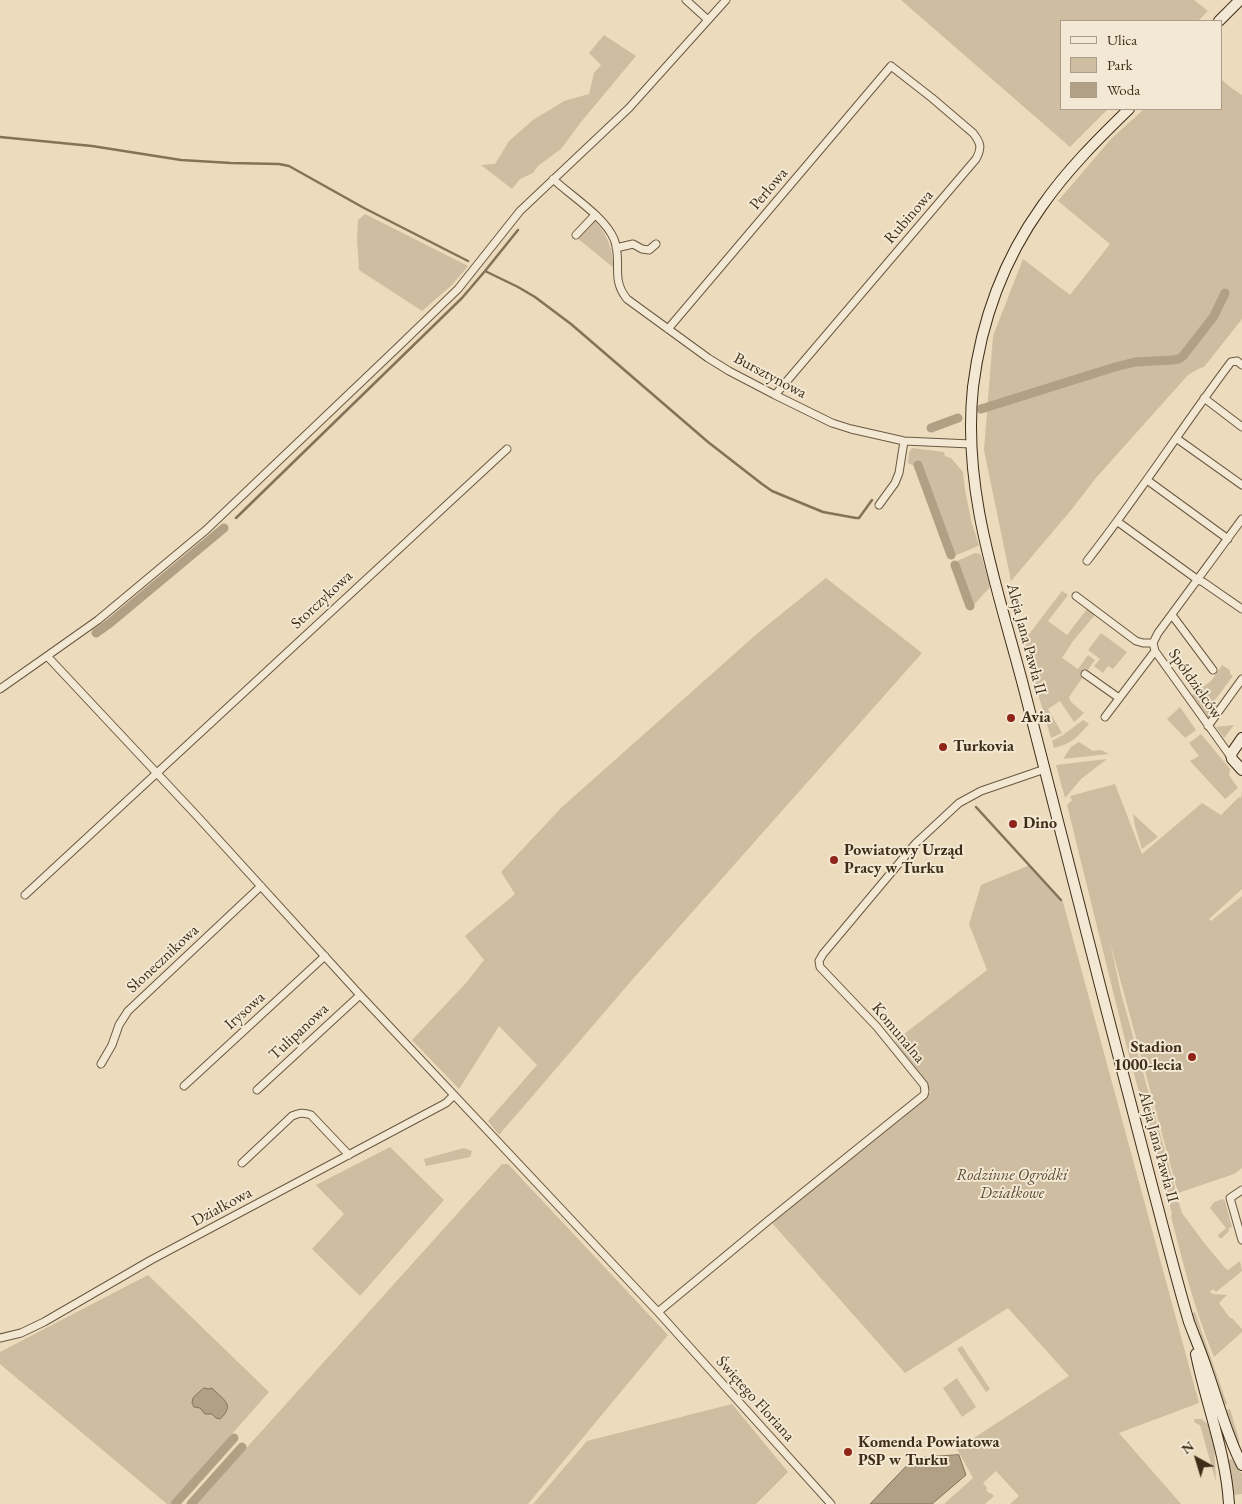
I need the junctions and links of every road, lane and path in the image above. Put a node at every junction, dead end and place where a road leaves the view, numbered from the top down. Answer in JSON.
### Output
{"nodes":[{"id":1,"x":686,"y":0,"type":"edge"},
{"id":2,"x":726,"y":0,"type":"edge"},
{"id":3,"x":1240,"y":0,"type":"edge"},
{"id":4,"x":708,"y":20,"type":"junction"},
{"id":5,"x":1220,"y":20,"type":"edge"},
{"id":6,"x":891,"y":66,"type":"joint"},
{"id":7,"x":1128,"y":110,"type":"edge"},
{"id":8,"x":553,"y":179,"type":"junction"},
{"id":9,"x":595,"y":215,"type":"junction"},
{"id":10,"x":576,"y":235,"type":"dead end"},
{"id":11,"x":656,"y":244,"type":"dead end"},
{"id":12,"x":616,"y":248,"type":"junction"},
{"id":13,"x":668,"y":329,"type":"junction"},
{"id":14,"x":1242,"y":365,"type":"edge"},
{"id":15,"x":774,"y":395,"type":"junction"},
{"id":16,"x":1204,"y":398,"type":"junction"},
{"id":17,"x":1242,"y":427,"type":"edge"},
{"id":18,"x":1176,"y":438,"type":"junction"},
{"id":19,"x":904,"y":441,"type":"junction"},
{"id":20,"x":970,"y":444,"type":"junction"},
{"id":21,"x":507,"y":449,"type":"dead end"},
{"id":22,"x":1147,"y":480,"type":"junction"},
{"id":23,"x":1242,"y":485,"type":"edge"},
{"id":24,"x":879,"y":505,"type":"dead end"},
{"id":25,"x":1242,"y":520,"type":"edge"},
{"id":26,"x":1118,"y":522,"type":"junction"},
{"id":27,"x":1228,"y":538,"type":"junction"},
{"id":28,"x":1088,"y":561,"type":"dead end"},
{"id":29,"x":1198,"y":580,"type":"junction"},
{"id":30,"x":1076,"y":596,"type":"dead end"},
{"id":31,"x":1242,"y":609,"type":"edge"},
{"id":32,"x":1172,"y":615,"type":"junction"},
{"id":33,"x":1153,"y":643,"type":"junction"},
{"id":34,"x":1155,"y":651,"type":"junction"},
{"id":35,"x":47,"y":656,"type":"junction"},
{"id":36,"x":1213,"y":670,"type":"dead end"},
{"id":37,"x":1085,"y":674,"type":"dead end"},
{"id":38,"x":1242,"y":679,"type":"edge"},
{"id":39,"x":0,"y":689,"type":"edge"},
{"id":40,"x":1119,"y":698,"type":"junction"},
{"id":41,"x":1105,"y":717,"type":"dead end"},
{"id":42,"x":1208,"y":726,"type":"junction"},
{"id":43,"x":1242,"y":738,"type":"edge"},
{"id":44,"x":1231,"y":757,"type":"junction"},
{"id":45,"x":1045,"y":769,"type":"junction"},
{"id":46,"x":1242,"y":770,"type":"edge"},
{"id":47,"x":157,"y":772,"type":"junction"},
{"id":48,"x":261,"y":886,"type":"junction"},
{"id":49,"x":25,"y":895,"type":"dead end"},
{"id":50,"x":325,"y":956,"type":"junction"},
{"id":51,"x":360,"y":995,"type":"junction"},
{"id":52,"x":101,"y":1064,"type":"dead end"},
{"id":53,"x":184,"y":1086,"type":"dead end"},
{"id":54,"x":257,"y":1090,"type":"dead end"},
{"id":55,"x":454,"y":1095,"type":"junction"},
{"id":56,"x":349,"y":1155,"type":"junction"},
{"id":57,"x":242,"y":1163,"type":"dead end"},
{"id":58,"x":1242,"y":1190,"type":"edge"},
{"id":59,"x":1242,"y":1240,"type":"edge"},
{"id":60,"x":658,"y":1312,"type":"junction"},
{"id":61,"x":1190,"y":1326,"type":"junction"},
{"id":62,"x":0,"y":1338,"type":"edge"},
{"id":63,"x":1242,"y":1465,"type":"edge"},
{"id":64,"x":831,"y":1504,"type":"edge"},
{"id":65,"x":1229,"y":1504,"type":"edge"}],
"edges":[{"from":1,"to":4,"type":"street"},
{"from":2,"to":4,"type":"street"},
{"from":3,"to":5,"type":"main road"},
{"from":4,"to":8,"type":"street"},
{"from":6,"to":13,"type":"street","name":"Perłowa"},
{"from":6,"to":15,"type":"street","name":"Rubinowa"},
{"from":7,"to":20,"type":"main road","name":"Aleja Jana Pawła II"},
{"from":8,"to":9,"type":"street","name":"Bursztynowa"},
{"from":8,"to":35,"type":"street"},
{"from":9,"to":10,"type":"street"},
{"from":9,"to":12,"type":"street","name":"Bursztynowa"},
{"from":11,"to":12,"type":"street"},
{"from":12,"to":13,"type":"street","name":"Bursztynowa"},
{"from":13,"to":15,"type":"street","name":"Bursztynowa"},
{"from":14,"to":16,"type":"street"},
{"from":15,"to":19,"type":"street","name":"Bursztynowa"},
{"from":16,"to":17,"type":"street"},
{"from":16,"to":18,"type":"street"},
{"from":18,"to":22,"type":"street"},
{"from":18,"to":23,"type":"street"},
{"from":19,"to":20,"type":"street","name":"Bursztynowa"},
{"from":19,"to":24,"type":"street"},
{"from":20,"to":45,"type":"main road","name":"Aleja Jana Pawła II"},
{"from":21,"to":47,"type":"street","name":"Storczykowa"},
{"from":22,"to":26,"type":"street"},
{"from":22,"to":27,"type":"street"},
{"from":25,"to":27,"type":"street","name":"Spółdzielców"},
{"from":26,"to":28,"type":"street"},
{"from":26,"to":29,"type":"street"},
{"from":27,"to":29,"type":"street","name":"Spółdzielców"},
{"from":29,"to":31,"type":"street"},
{"from":29,"to":32,"type":"street","name":"Spółdzielców"},
{"from":30,"to":33,"type":"street","name":"Spółdzielców"},
{"from":32,"to":33,"type":"street","name":"Spółdzielców"},
{"from":32,"to":36,"type":"street","name":"Spółdzielców"},
{"from":33,"to":34,"type":"street","name":"Spółdzielców"},
{"from":34,"to":40,"type":"street","name":"Spółdzielców"},
{"from":34,"to":42,"type":"street","name":"Spółdzielców"},
{"from":35,"to":39,"type":"street"},
{"from":35,"to":47,"type":"street"},
{"from":37,"to":40,"type":"street"},
{"from":38,"to":42,"type":"street"},
{"from":40,"to":41,"type":"street","name":"Spółdzielców"},
{"from":42,"to":44,"type":"street","name":"Spółdzielców"},
{"from":43,"to":44,"type":"main road"},
{"from":44,"to":46,"type":"main road"},
{"from":45,"to":60,"type":"street","name":"Komunalna"},
{"from":45,"to":61,"type":"main road","name":"Aleja Jana Pawła II"},
{"from":47,"to":48,"type":"street"},
{"from":47,"to":49,"type":"street","name":"Storczykowa"},
{"from":48,"to":50,"type":"street"},
{"from":48,"to":52,"type":"street","name":"Słonecznikowa"},
{"from":50,"to":51,"type":"street"},
{"from":50,"to":53,"type":"street","name":"Irysowa"},
{"from":51,"to":54,"type":"street","name":"Tulipanowa"},
{"from":51,"to":55,"type":"street"},
{"from":55,"to":56,"type":"street","name":"Działkowa"},
{"from":55,"to":60,"type":"street"},
{"from":56,"to":57,"type":"street"},
{"from":56,"to":62,"type":"street","name":"Działkowa"},
{"from":58,"to":59,"type":"street"},
{"from":60,"to":64,"type":"street","name":"Świętego Floriana"},
{"from":61,"to":63,"type":"main road","name":"Aleja Jana Pawła II"},
{"from":61,"to":65,"type":"main road","name":"Aleja Jana Pawła II"}]}
